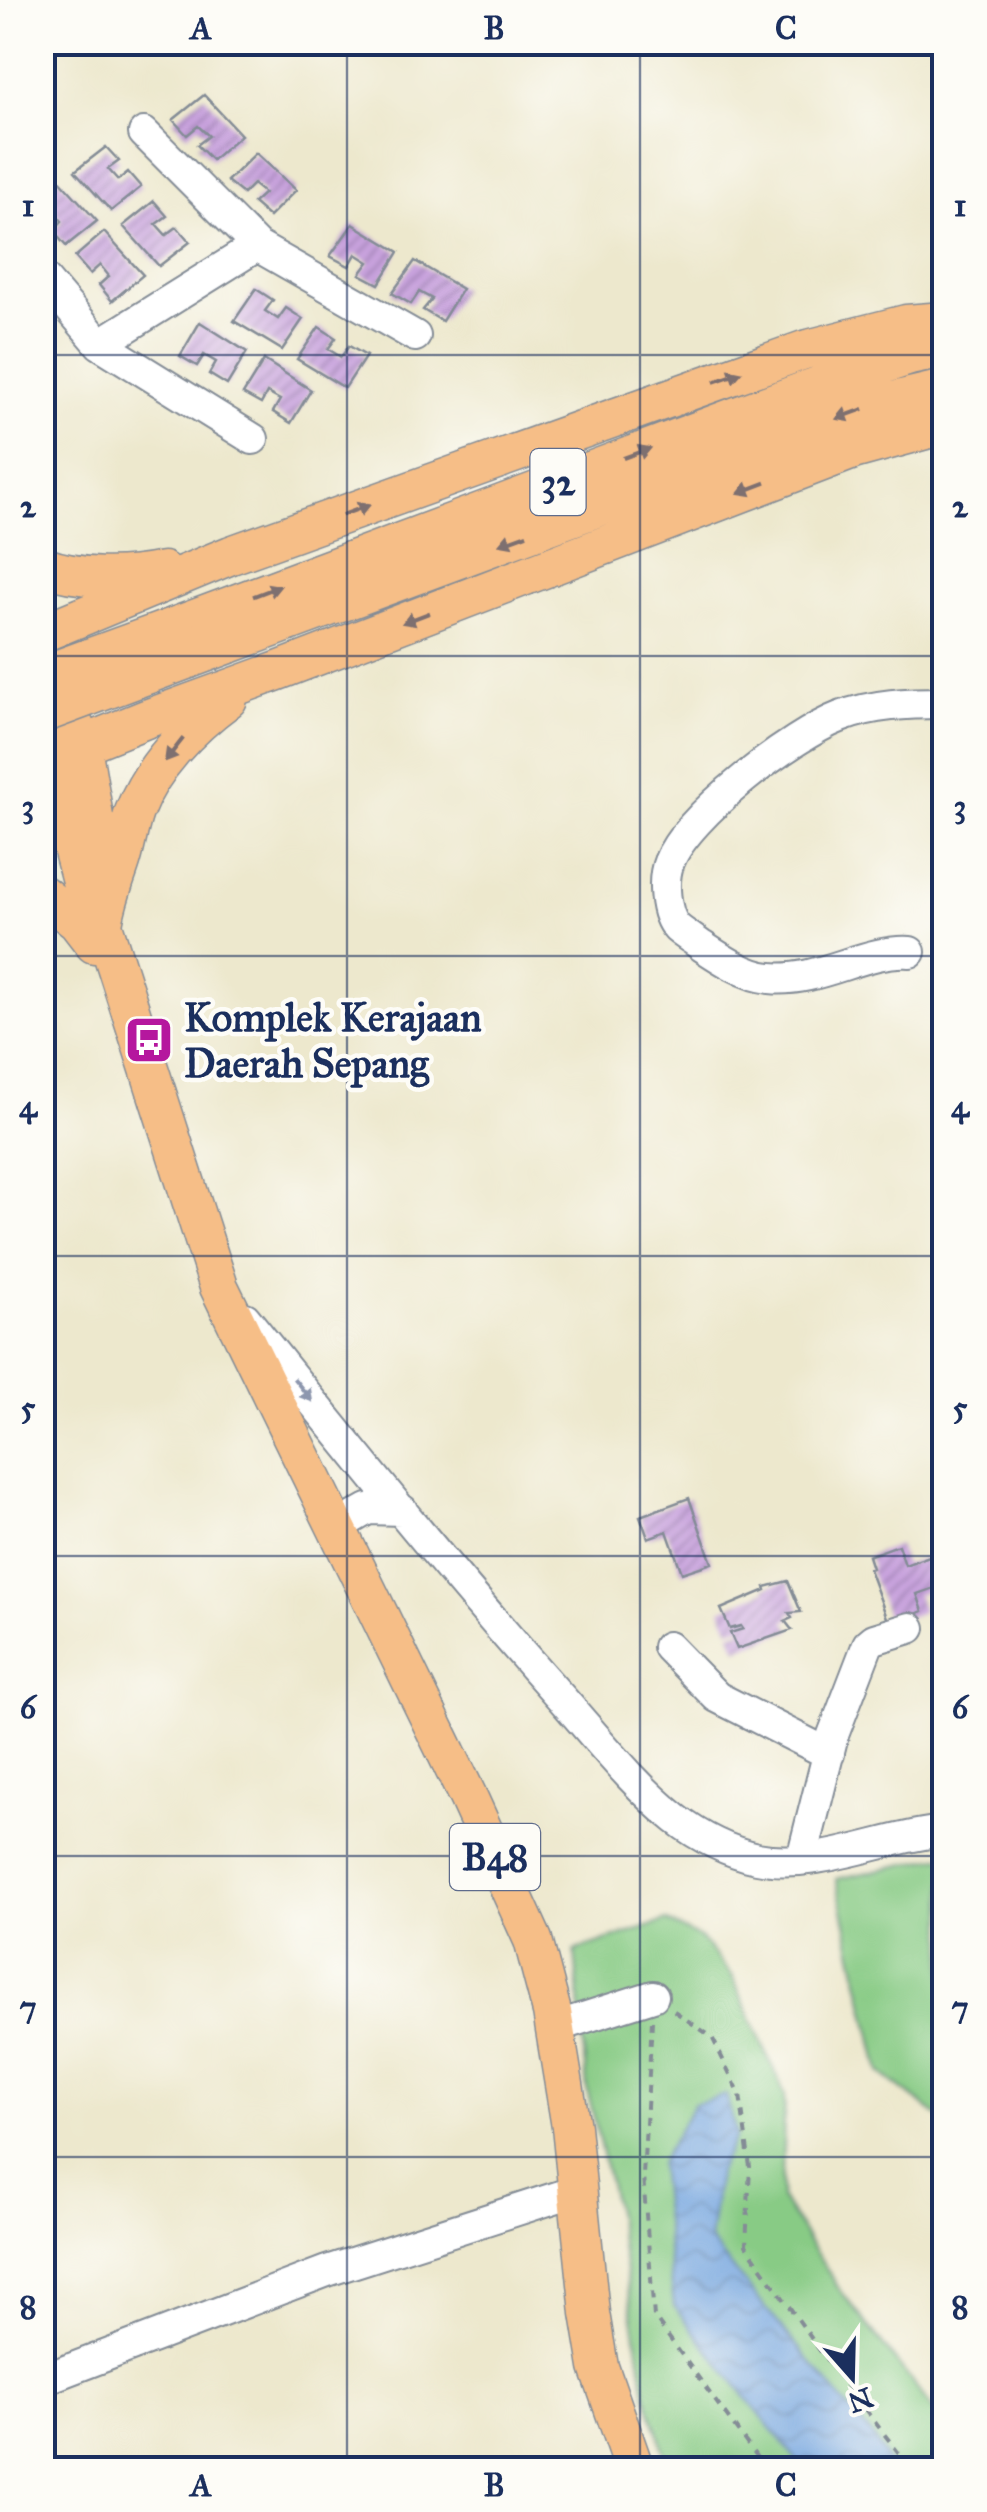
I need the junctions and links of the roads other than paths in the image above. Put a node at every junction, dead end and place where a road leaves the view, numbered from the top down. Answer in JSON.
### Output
{"nodes":[{"id":1,"x":144,"y":133,"type":"dead end"},
{"id":2,"x":258,"y":246,"type":"junction"},
{"id":3,"x":42,"y":276,"type":"edge"},
{"id":4,"x":944,"y":321,"type":"edge"},
{"id":5,"x":415,"y":336,"type":"dead end"},
{"id":6,"x":100,"y":344,"type":"junction"},
{"id":7,"x":944,"y":349,"type":"edge"},
{"id":8,"x":944,"y":388,"type":"edge"},
{"id":9,"x":944,"y":425,"type":"edge"},
{"id":10,"x":253,"y":440,"type":"dead end"},
{"id":11,"x":231,"y":555,"type":"junction"},
{"id":12,"x":42,"y":566,"type":"edge"},
{"id":13,"x":102,"y":609,"type":"junction"},
{"id":14,"x":43,"y":631,"type":"edge"},
{"id":15,"x":182,"y":643,"type":"junction"},
{"id":16,"x":278,"y":672,"type":"junction"},
{"id":17,"x":42,"y":676,"type":"edge"},
{"id":18,"x":944,"y":703,"type":"edge"},
{"id":19,"x":42,"y":714,"type":"edge"},
{"id":20,"x":146,"y":719,"type":"junction"},
{"id":21,"x":54,"y":751,"type":"edge"},
{"id":22,"x":42,"y":894,"type":"edge"},
{"id":23,"x":106,"y":910,"type":"junction"},
{"id":24,"x":910,"y":952,"type":"dead end"},
{"id":25,"x":117,"y":973,"type":"junction"},
{"id":26,"x":219,"y":1287,"type":"junction"},
{"id":27,"x":402,"y":1510,"type":"junction"},
{"id":28,"x":335,"y":1528,"type":"junction"},
{"id":29,"x":910,"y":1628,"type":"dead end"},
{"id":30,"x":668,"y":1647,"type":"dead end"},
{"id":31,"x":829,"y":1754,"type":"junction"},
{"id":32,"x":944,"y":1831,"type":"edge"},
{"id":33,"x":802,"y":1858,"type":"junction"},
{"id":34,"x":653,"y":1996,"type":"road end"},
{"id":35,"x":554,"y":2028,"type":"junction"},
{"id":36,"x":576,"y":2191,"type":"junction"},
{"id":37,"x":42,"y":2380,"type":"edge"},
{"id":38,"x":635,"y":2470,"type":"edge"}],
"edges":[{"from":1,"to":2,"type":"street"},
{"from":2,"to":5,"type":"street"},
{"from":2,"to":6,"type":"street"},
{"from":3,"to":6,"type":"street"},
{"from":11,"to":4,"type":"main road","one_way":true},
{"from":6,"to":10,"type":"street"},
{"from":15,"to":7,"type":"main road","number":"32","one_way":true},
{"from":8,"to":15,"type":"main road","number":"32","one_way":true},
{"from":9,"to":16,"type":"main road","one_way":true},
{"from":11,"to":12,"type":"main road"},
{"from":11,"to":13,"type":"main road"},
{"from":13,"to":14,"type":"main road"},
{"from":13,"to":20,"type":"main road"},
{"from":14,"to":21,"type":"main road","number":"B48"},
{"from":15,"to":17,"type":"main road","number":"32","bridge":true},
{"from":15,"to":19,"type":"main road","number":"32","bridge":true},
{"from":16,"to":20,"type":"main road"},
{"from":16,"to":23,"type":"main road","one_way":true},
{"from":18,"to":24,"type":"street"},
{"from":20,"to":21,"type":"main road"},
{"from":21,"to":23,"type":"main road","number":"B48"},
{"from":22,"to":25,"type":"main road"},
{"from":23,"to":25,"type":"main road","number":"B48"},
{"from":25,"to":26,"type":"main road","number":"B48"},
{"from":26,"to":27,"type":"street","one_way":true},
{"from":26,"to":28,"type":"main road","number":"B48"},
{"from":27,"to":28,"type":"street"},
{"from":27,"to":33,"type":"street"},
{"from":28,"to":35,"type":"main road","number":"B48"},
{"from":29,"to":31,"type":"street"},
{"from":30,"to":31,"type":"street"},
{"from":31,"to":33,"type":"street"},
{"from":32,"to":33,"type":"street"},
{"from":34,"to":35,"type":"street"},
{"from":35,"to":36,"type":"main road","number":"B48"},
{"from":36,"to":37,"type":"street"},
{"from":36,"to":38,"type":"main road","number":"B48"}]}
